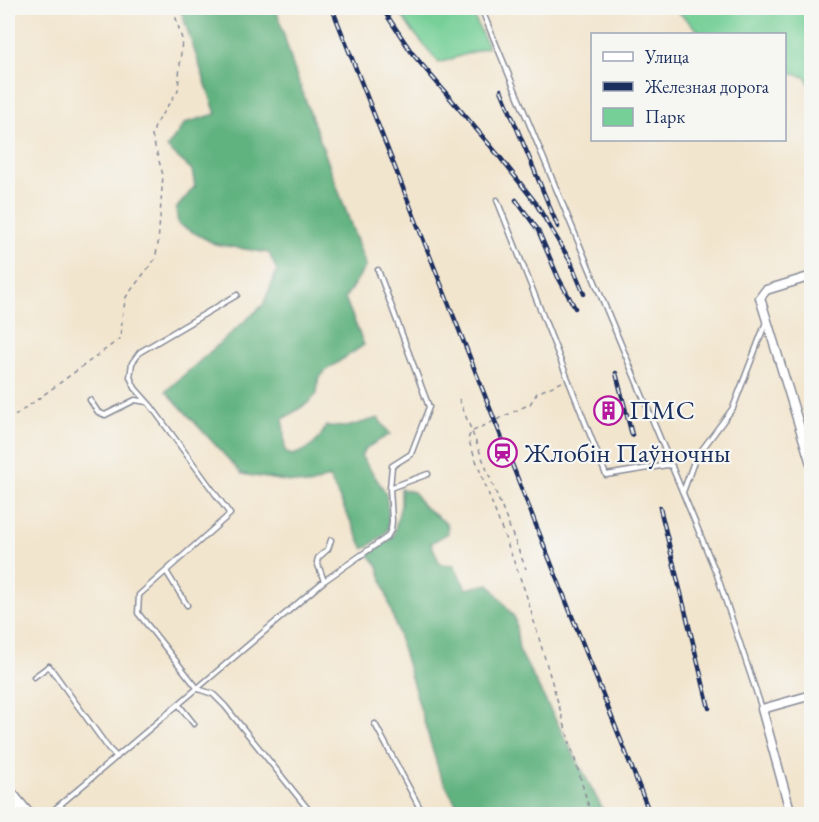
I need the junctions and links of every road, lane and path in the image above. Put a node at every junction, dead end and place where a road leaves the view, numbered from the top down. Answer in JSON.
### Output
{"nodes":[{"id":1,"x":173,"y":8,"type":"edge"},
{"id":2,"x":481,"y":8,"type":"edge"},
{"id":3,"x":497,"y":200,"type":"dead end"},
{"id":4,"x":378,"y":270,"type":"dead end"},
{"id":5,"x":812,"y":276,"type":"edge"},
{"id":6,"x":237,"y":295,"type":"dead end"},
{"id":7,"x":767,"y":322,"type":"junction"},
{"id":8,"x":568,"y":379,"type":"junction"},
{"id":9,"x":459,"y":399,"type":"dead end"},
{"id":10,"x":90,"y":400,"type":"dead end"},
{"id":11,"x":148,"y":402,"type":"junction"},
{"id":12,"x":8,"y":422,"type":"edge"},
{"id":13,"x":472,"y":432,"type":"junction"},
{"id":14,"x":673,"y":467,"type":"junction"},
{"id":15,"x":812,"y":467,"type":"edge"},
{"id":16,"x":428,"y":474,"type":"dead end"},
{"id":17,"x":390,"y":488,"type":"junction"},
{"id":18,"x":683,"y":492,"type":"junction"},
{"id":19,"x":331,"y":540,"type":"dead end"},
{"id":20,"x":526,"y":569,"type":"dead end"},
{"id":21,"x":166,"y":571,"type":"junction"},
{"id":22,"x":324,"y":581,"type":"junction"},
{"id":23,"x":187,"y":605,"type":"dead end"},
{"id":24,"x":33,"y":676,"type":"dead end"},
{"id":25,"x":198,"y":689,"type":"junction"},
{"id":26,"x":812,"y":695,"type":"edge"},
{"id":27,"x":179,"y":705,"type":"junction"},
{"id":28,"x":762,"y":710,"type":"junction"},
{"id":29,"x":194,"y":724,"type":"dead end"},
{"id":30,"x":375,"y":724,"type":"dead end"},
{"id":31,"x":117,"y":757,"type":"junction"},
{"id":32,"x":8,"y":791,"type":"edge"},
{"id":33,"x":60,"y":806,"type":"junction"},
{"id":34,"x":27,"y":814,"type":"edge"},
{"id":35,"x":50,"y":814,"type":"edge"},
{"id":36,"x":67,"y":814,"type":"edge"},
{"id":37,"x":312,"y":814,"type":"edge"},
{"id":38,"x":423,"y":814,"type":"edge"},
{"id":39,"x":591,"y":814,"type":"edge"},
{"id":40,"x":791,"y":814,"type":"edge"}],
"edges":[{"from":1,"to":12,"type":"path"},
{"from":2,"to":14,"type":"lane"},
{"from":3,"to":8,"type":"lane"},
{"from":4,"to":17,"type":"lane"},
{"from":5,"to":7,"type":"street"},
{"from":6,"to":11,"type":"lane"},
{"from":7,"to":15,"type":"street"},
{"from":7,"to":18,"type":"lane"},
{"from":8,"to":13,"type":"path"},
{"from":8,"to":14,"type":"lane"},
{"from":9,"to":13,"type":"path"},
{"from":10,"to":11,"type":"lane"},
{"from":11,"to":21,"type":"lane"},
{"from":13,"to":20,"type":"path"},
{"from":13,"to":39,"type":"path"},
{"from":14,"to":18,"type":"lane"},
{"from":16,"to":17,"type":"lane"},
{"from":17,"to":22,"type":"lane"},
{"from":18,"to":28,"type":"lane"},
{"from":19,"to":22,"type":"lane"},
{"from":21,"to":23,"type":"lane"},
{"from":21,"to":25,"type":"lane"},
{"from":22,"to":25,"type":"lane"},
{"from":24,"to":31,"type":"lane"},
{"from":25,"to":27,"type":"lane"},
{"from":25,"to":37,"type":"lane"},
{"from":26,"to":28,"type":"street"},
{"from":27,"to":29,"type":"lane"},
{"from":27,"to":31,"type":"lane"},
{"from":28,"to":40,"type":"street"},
{"from":30,"to":38,"type":"lane"},
{"from":31,"to":33,"type":"lane"},
{"from":32,"to":34,"type":"main road"},
{"from":33,"to":35,"type":"lane"},
{"from":33,"to":36,"type":"lane"}]}
